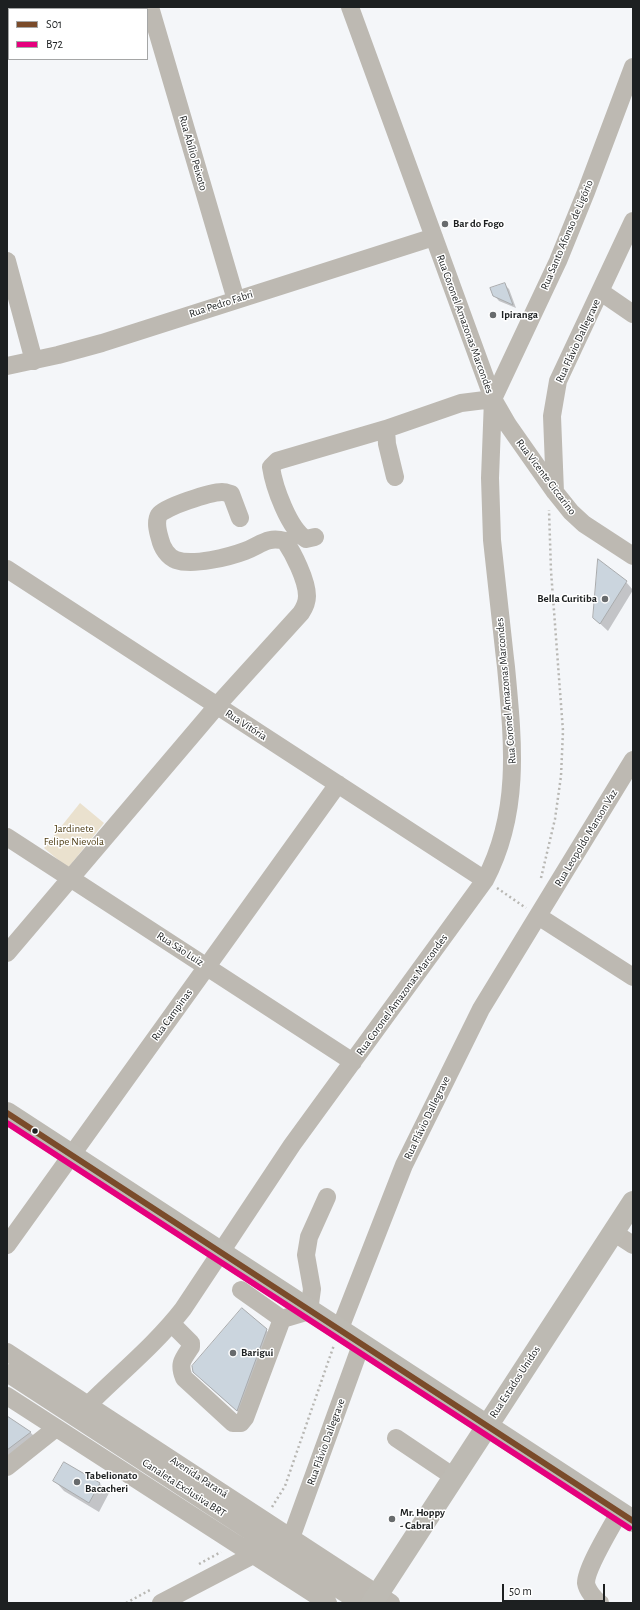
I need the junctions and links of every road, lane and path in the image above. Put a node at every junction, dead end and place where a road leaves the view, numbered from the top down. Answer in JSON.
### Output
{"nodes":[{"id":1,"x":150,"y":7,"type":"edge"},
{"id":2,"x":350,"y":7,"type":"edge"},
{"id":3,"x":633,"y":67,"type":"edge"},
{"id":4,"x":633,"y":221,"type":"edge"},
{"id":5,"x":434,"y":237,"type":"junction"},
{"id":6,"x":7,"y":261,"type":"edge"},
{"id":7,"x":601,"y":292,"type":"junction"},
{"id":8,"x":236,"y":300,"type":"junction"},
{"id":9,"x":633,"y":314,"type":"edge"},
{"id":10,"x":34,"y":361,"type":"junction"},
{"id":11,"x":7,"y":366,"type":"edge"},
{"id":12,"x":493,"y":399,"type":"junction"},
{"id":13,"x":386,"y":430,"type":"junction"},
{"id":14,"x":395,"y":477,"type":"dead end"},
{"id":15,"x":555,"y":492,"type":"junction"},
{"id":16,"x":549,"y":509,"type":"dead end"},
{"id":17,"x":240,"y":518,"type":"dead end"},
{"id":18,"x":315,"y":537,"type":"dead end"},
{"id":19,"x":633,"y":556,"type":"edge"},
{"id":20,"x":7,"y":569,"type":"edge"},
{"id":21,"x":217,"y":706,"type":"junction"},
{"id":22,"x":633,"y":760,"type":"edge"},
{"id":23,"x":338,"y":784,"type":"junction"},
{"id":24,"x":7,"y":837,"type":"edge"},
{"id":25,"x":71,"y":878,"type":"junction"},
{"id":26,"x":485,"y":880,"type":"junction"},
{"id":27,"x":541,"y":881,"type":"dead end"},
{"id":28,"x":507,"y":894,"type":"dead end"},
{"id":29,"x":538,"y":916,"type":"junction"},
{"id":30,"x":7,"y":953,"type":"edge"},
{"id":31,"x":207,"y":967,"type":"junction"},
{"id":32,"x":633,"y":977,"type":"edge"},
{"id":33,"x":353,"y":1062,"type":"junction"},
{"id":34,"x":7,"y":1113,"type":"edge"},
{"id":35,"x":72,"y":1155,"type":"junction"},
{"id":36,"x":327,"y":1197,"type":"dead end"},
{"id":37,"x":633,"y":1202,"type":"edge"},
{"id":38,"x":613,"y":1232,"type":"junction"},
{"id":39,"x":7,"y":1245,"type":"edge"},
{"id":40,"x":633,"y":1245,"type":"edge"},
{"id":41,"x":220,"y":1252,"type":"junction"},
{"id":42,"x":248,"y":1287,"type":"junction"},
{"id":43,"x":282,"y":1319,"type":"junction"},
{"id":44,"x":172,"y":1324,"type":"junction"},
{"id":45,"x":326,"y":1327,"type":"junction"},
{"id":46,"x":361,"y":1345,"type":"junction"},
{"id":47,"x":7,"y":1352,"type":"edge"},
{"id":48,"x":7,"y":1373,"type":"edge"},
{"id":49,"x":7,"y":1396,"type":"edge"},
{"id":50,"x":88,"y":1405,"type":"junction"},
{"id":51,"x":487,"y":1426,"type":"junction"},
{"id":52,"x":56,"y":1428,"type":"junction"},
{"id":53,"x":396,"y":1438,"type":"dead end"},
{"id":54,"x":7,"y":1467,"type":"edge"},
{"id":55,"x":454,"y":1476,"type":"junction"},
{"id":56,"x":270,"y":1510,"type":"dead end"},
{"id":57,"x":626,"y":1517,"type":"edge"},
{"id":58,"x":291,"y":1538,"type":"junction"},
{"id":59,"x":253,"y":1555,"type":"junction"},
{"id":60,"x":375,"y":1601,"type":"edge"},
{"id":61,"x":161,"y":1603,"type":"edge"},
{"id":62,"x":328,"y":1603,"type":"edge"},
{"id":63,"x":600,"y":1603,"type":"edge"}],
"edges":[{"from":1,"to":8,"type":"street","name":"Rua Abílio Peixoto"},
{"from":2,"to":5,"type":"street","name":"Rua Coronel Amazonas Marcondes"},
{"from":3,"to":12,"type":"street","name":"Rua Santo Afonso de Ligório"},
{"from":4,"to":7,"type":"street","name":"Rua Flávio Dallegrave"},
{"from":5,"to":8,"type":"street","name":"Rua Pedro Fabri"},
{"from":5,"to":12,"type":"street","name":"Rua Coronel Amazonas Marcondes"},
{"from":6,"to":10,"type":"street"},
{"from":7,"to":9,"type":"street"},
{"from":7,"to":15,"type":"street","name":"Rua Flávio Dallegrave"},
{"from":8,"to":10,"type":"street","name":"Rua Pedro Fabri"},
{"from":10,"to":11,"type":"street","name":"Rua Pedro Fabri"},
{"from":12,"to":13,"type":"street"},
{"from":12,"to":15,"type":"street","name":"Rua Vicente Ciccarino"},
{"from":12,"to":26,"type":"street","name":"Rua Coronel Amazonas Marcondes"},
{"from":13,"to":14,"type":"street"},
{"from":13,"to":18,"type":"street"},
{"from":15,"to":19,"type":"street","name":"Rua Vicente Ciccarino"},
{"from":16,"to":27,"type":"path"},
{"from":17,"to":21,"type":"street"},
{"from":20,"to":21,"type":"street","name":"Rua Vitória"},
{"from":21,"to":23,"type":"street","name":"Rua Vitória"},
{"from":21,"to":25,"type":"street"},
{"from":22,"to":29,"type":"street","name":"Rua Leopoldo Manson Vaz"},
{"from":23,"to":26,"type":"street","name":"Rua Vitória"},
{"from":23,"to":31,"type":"street","name":"Rua Campinas"},
{"from":24,"to":25,"type":"street","name":"Rua São Luiz"},
{"from":25,"to":30,"type":"street"},
{"from":25,"to":31,"type":"street","name":"Rua São Luiz"},
{"from":26,"to":33,"type":"street","name":"Rua Coronel Amazonas Marcondes"},
{"from":28,"to":29,"type":"path"},
{"from":29,"to":32,"type":"street"},
{"from":29,"to":45,"type":"street","name":"Rua Flávio Dallegrave"},
{"from":31,"to":33,"type":"street","name":"Rua São Luiz"},
{"from":31,"to":35,"type":"street","name":"Rua Campinas"},
{"from":33,"to":41,"type":"street","name":"Rua Coronel Amazonas Marcondes"},
{"from":34,"to":35,"type":"main road"},
{"from":35,"to":39,"type":"street","name":"Rua Campinas"},
{"from":35,"to":41,"type":"main road"},
{"from":36,"to":45,"type":"street"},
{"from":37,"to":38,"type":"main road","name":"Rua Estados Unidos"},
{"from":38,"to":40,"type":"street"},
{"from":38,"to":51,"type":"main road","name":"Rua Estados Unidos"},
{"from":41,"to":42,"type":"main road"},
{"from":41,"to":44,"type":"street","name":"Rua Coronel Amazonas Marcondes"},
{"from":42,"to":43,"type":"street"},
{"from":42,"to":45,"type":"main road"},
{"from":43,"to":44,"type":"street"},
{"from":43,"to":45,"type":"street"},
{"from":44,"to":50,"type":"street","name":"Rua Coronel Amazonas Marcondes"},
{"from":45,"to":46,"type":"main road"},
{"from":45,"to":56,"type":"path"},
{"from":46,"to":51,"type":"main road"},
{"from":46,"to":58,"type":"street","name":"Rua Flávio Dallegrave"},
{"from":47,"to":50,"type":"street","name":"Avenida Paraná"},
{"from":48,"to":60,"type":"street","name":"Canaleta Exclusiva BRT"},
{"from":49,"to":52,"type":"street"},
{"from":50,"to":58,"type":"street","name":"Avenida Paraná"},
{"from":51,"to":55,"type":"main road","name":"Rua Estados Unidos"},
{"from":51,"to":57,"type":"main road"},
{"from":52,"to":54,"type":"street"},
{"from":52,"to":59,"type":"street"},
{"from":53,"to":55,"type":"street"},
{"from":55,"to":60,"type":"main road","name":"Rua Estados Unidos"},
{"from":57,"to":63,"type":"street"},
{"from":58,"to":60,"type":"street","name":"Avenida Paraná"},
{"from":59,"to":61,"type":"street"},
{"from":59,"to":62,"type":"street"}]}
